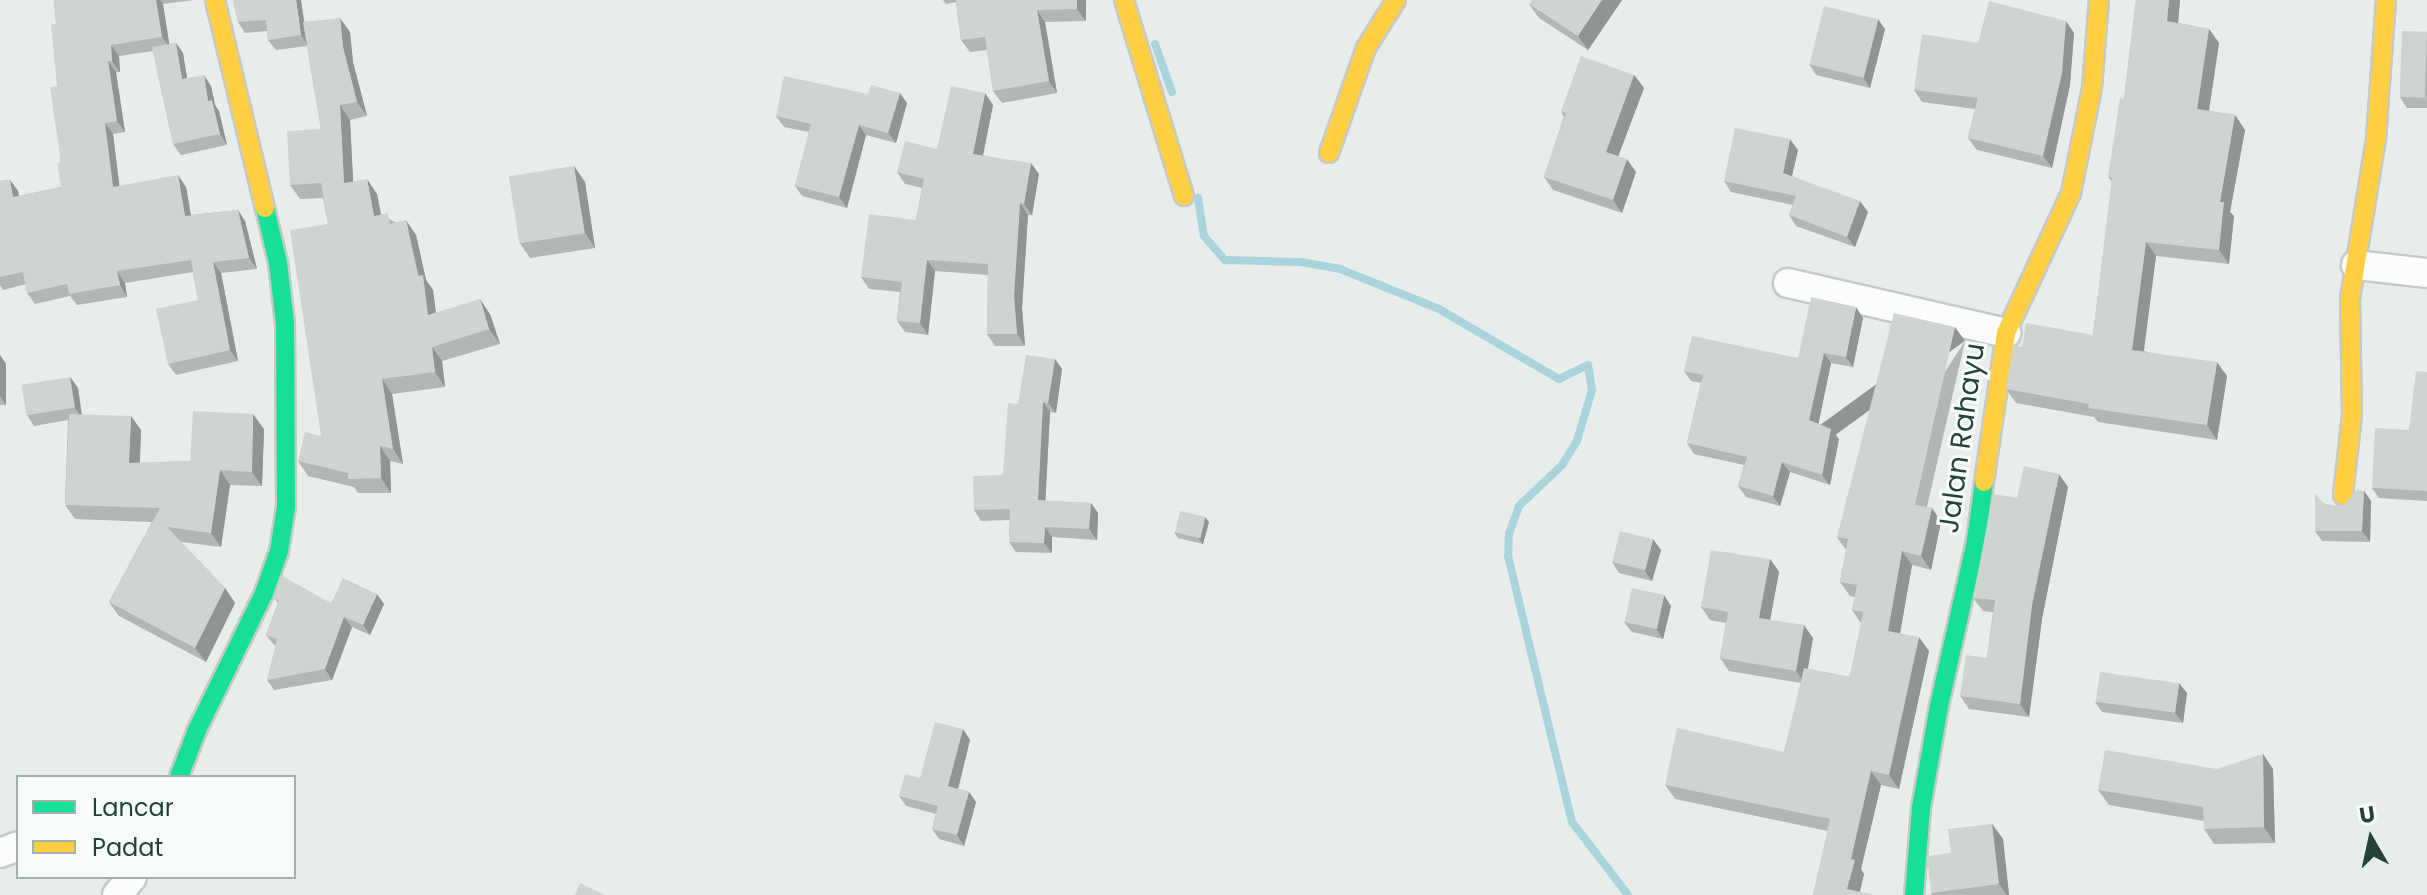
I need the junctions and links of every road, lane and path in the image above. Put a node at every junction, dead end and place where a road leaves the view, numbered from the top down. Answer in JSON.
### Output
{"nodes":[{"id":1,"x":215,"y":0,"type":"edge"},
{"id":2,"x":1124,"y":0,"type":"edge"},
{"id":3,"x":1396,"y":0,"type":"edge"},
{"id":4,"x":2099,"y":0,"type":"edge"},
{"id":5,"x":2386,"y":0,"type":"edge"},
{"id":6,"x":1329,"y":153,"type":"dead end"},
{"id":7,"x":1184,"y":196,"type":"dead end"},
{"id":8,"x":2356,"y":265,"type":"junction"},
{"id":9,"x":2427,"y":273,"type":"edge"},
{"id":10,"x":1788,"y":283,"type":"dead end"},
{"id":11,"x":2006,"y":333,"type":"junction"},
{"id":12,"x":2343,"y":495,"type":"dead end"},
{"id":13,"x":180,"y":775,"type":"edge"},
{"id":14,"x":130,"y":879,"type":"edge"},
{"id":15,"x":117,"y":895,"type":"edge"},
{"id":16,"x":1914,"y":895,"type":"edge"}],
"edges":[{"from":1,"to":13,"type":"street"},
{"from":2,"to":7,"type":"street"},
{"from":3,"to":6,"type":"street"},
{"from":4,"to":11,"type":"street","name":"Jalan Rahayu"},
{"from":5,"to":8,"type":"street"},
{"from":8,"to":9,"type":"street"},
{"from":8,"to":12,"type":"street"},
{"from":10,"to":11,"type":"street"},
{"from":11,"to":16,"type":"street","name":"Jalan Rahayu"},
{"from":14,"to":15,"type":"street"}]}
